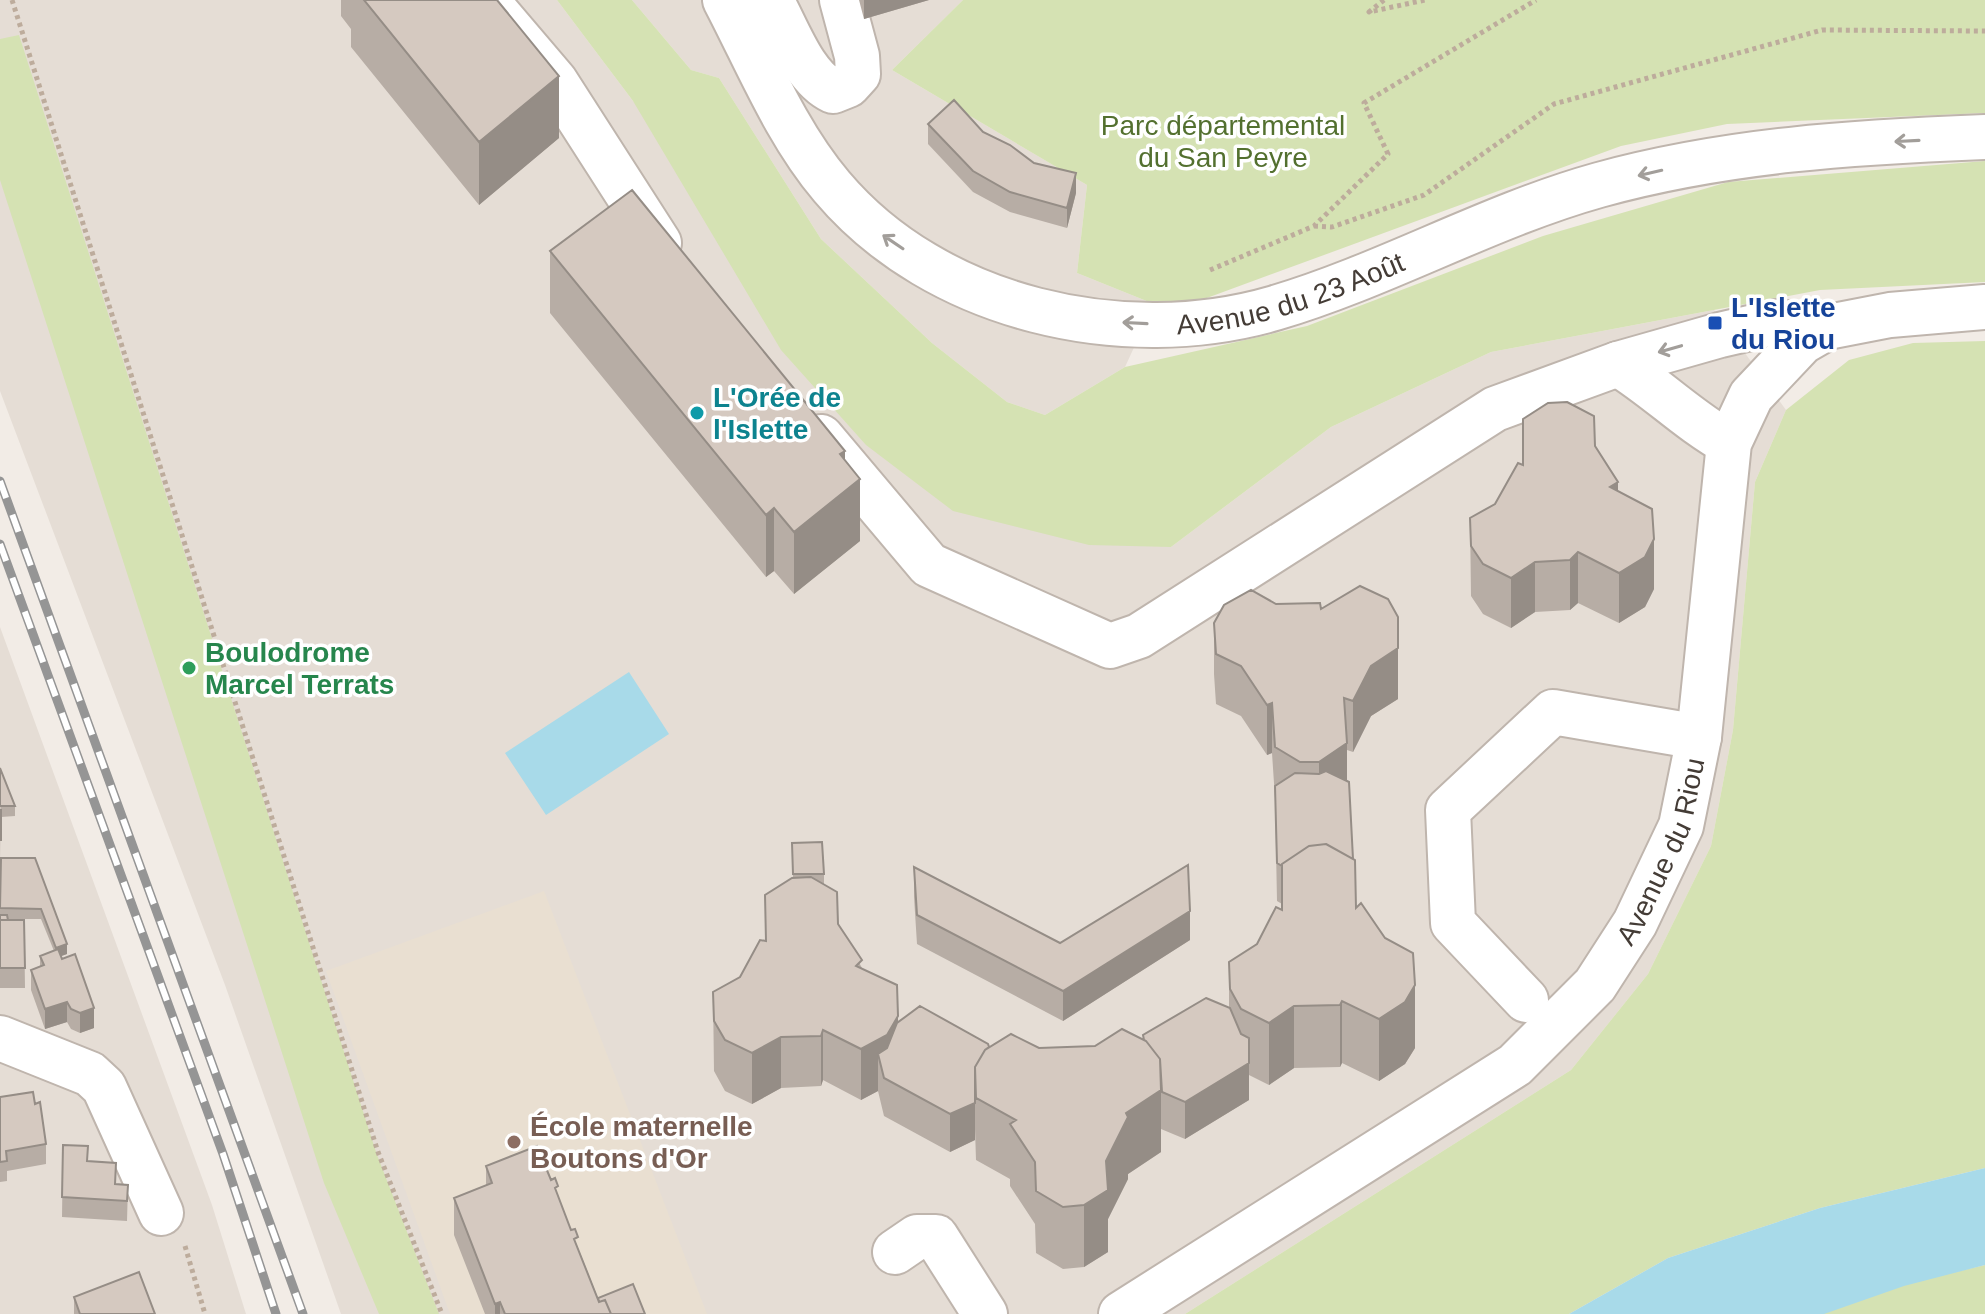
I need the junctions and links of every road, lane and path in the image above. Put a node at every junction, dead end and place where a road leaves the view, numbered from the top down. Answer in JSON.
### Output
{"nodes":[{"id":1,"x":12,"y":0,"type":"edge"},
{"id":2,"x":486,"y":0,"type":"edge"},
{"id":3,"x":725,"y":0,"type":"edge"},
{"id":4,"x":771,"y":0,"type":"edge"},
{"id":5,"x":842,"y":0,"type":"edge"},
{"id":6,"x":1384,"y":0,"type":"edge"},
{"id":7,"x":1425,"y":0,"type":"edge"},
{"id":8,"x":1536,"y":0,"type":"edge"},
{"id":9,"x":1985,"y":31,"type":"edge"},
{"id":10,"x":1985,"y":137,"type":"edge"},
{"id":11,"x":1314,"y":226,"type":"junction"},
{"id":12,"x":1210,"y":270,"type":"dead end"},
{"id":13,"x":680,"y":272,"type":"edge"},
{"id":14,"x":1985,"y":307,"type":"edge"},
{"id":15,"x":1828,"y":327,"type":"junction"},
{"id":16,"x":1618,"y":364,"type":"junction"},
{"id":17,"x":800,"y":413,"type":"edge"},
{"id":18,"x":1729,"y":443,"type":"junction"},
{"id":19,"x":1699,"y":737,"type":"junction"},
{"id":20,"x":1526,"y":1000,"type":"dead end"},
{"id":21,"x":0,"y":1038,"type":"edge"},
{"id":22,"x":161,"y":1213,"type":"joint"},
{"id":23,"x":895,"y":1252,"type":"dead end"},
{"id":24,"x":205,"y":1314,"type":"edge"},
{"id":25,"x":442,"y":1314,"type":"edge"},
{"id":26,"x":985,"y":1314,"type":"edge"},
{"id":27,"x":1121,"y":1314,"type":"edge"}],
"edges":[{"from":1,"to":25,"type":"path"},
{"from":2,"to":13,"type":"street"},
{"from":10,"to":3,"type":"street","name":"Avenue du 23 Août","one_way":true},
{"from":4,"to":5,"type":"street"},
{"from":6,"to":7,"type":"path"},
{"from":8,"to":11,"type":"path"},
{"from":9,"to":11,"type":"path"},
{"from":11,"to":12,"type":"path"},
{"from":14,"to":15,"type":"street","name":"Avenue du Riou"},
{"from":15,"to":16,"type":"street","one_way":true},
{"from":15,"to":18,"type":"street","name":"Avenue du Riou"},
{"from":16,"to":17,"type":"street"},
{"from":16,"to":18,"type":"street"},
{"from":18,"to":19,"type":"street","name":"Avenue du Riou"},
{"from":19,"to":20,"type":"street"},
{"from":19,"to":27,"type":"street","name":"Avenue du Riou"},
{"from":21,"to":22,"type":"street"},
{"from":22,"to":24,"type":"path"},
{"from":23,"to":26,"type":"street"}]}
